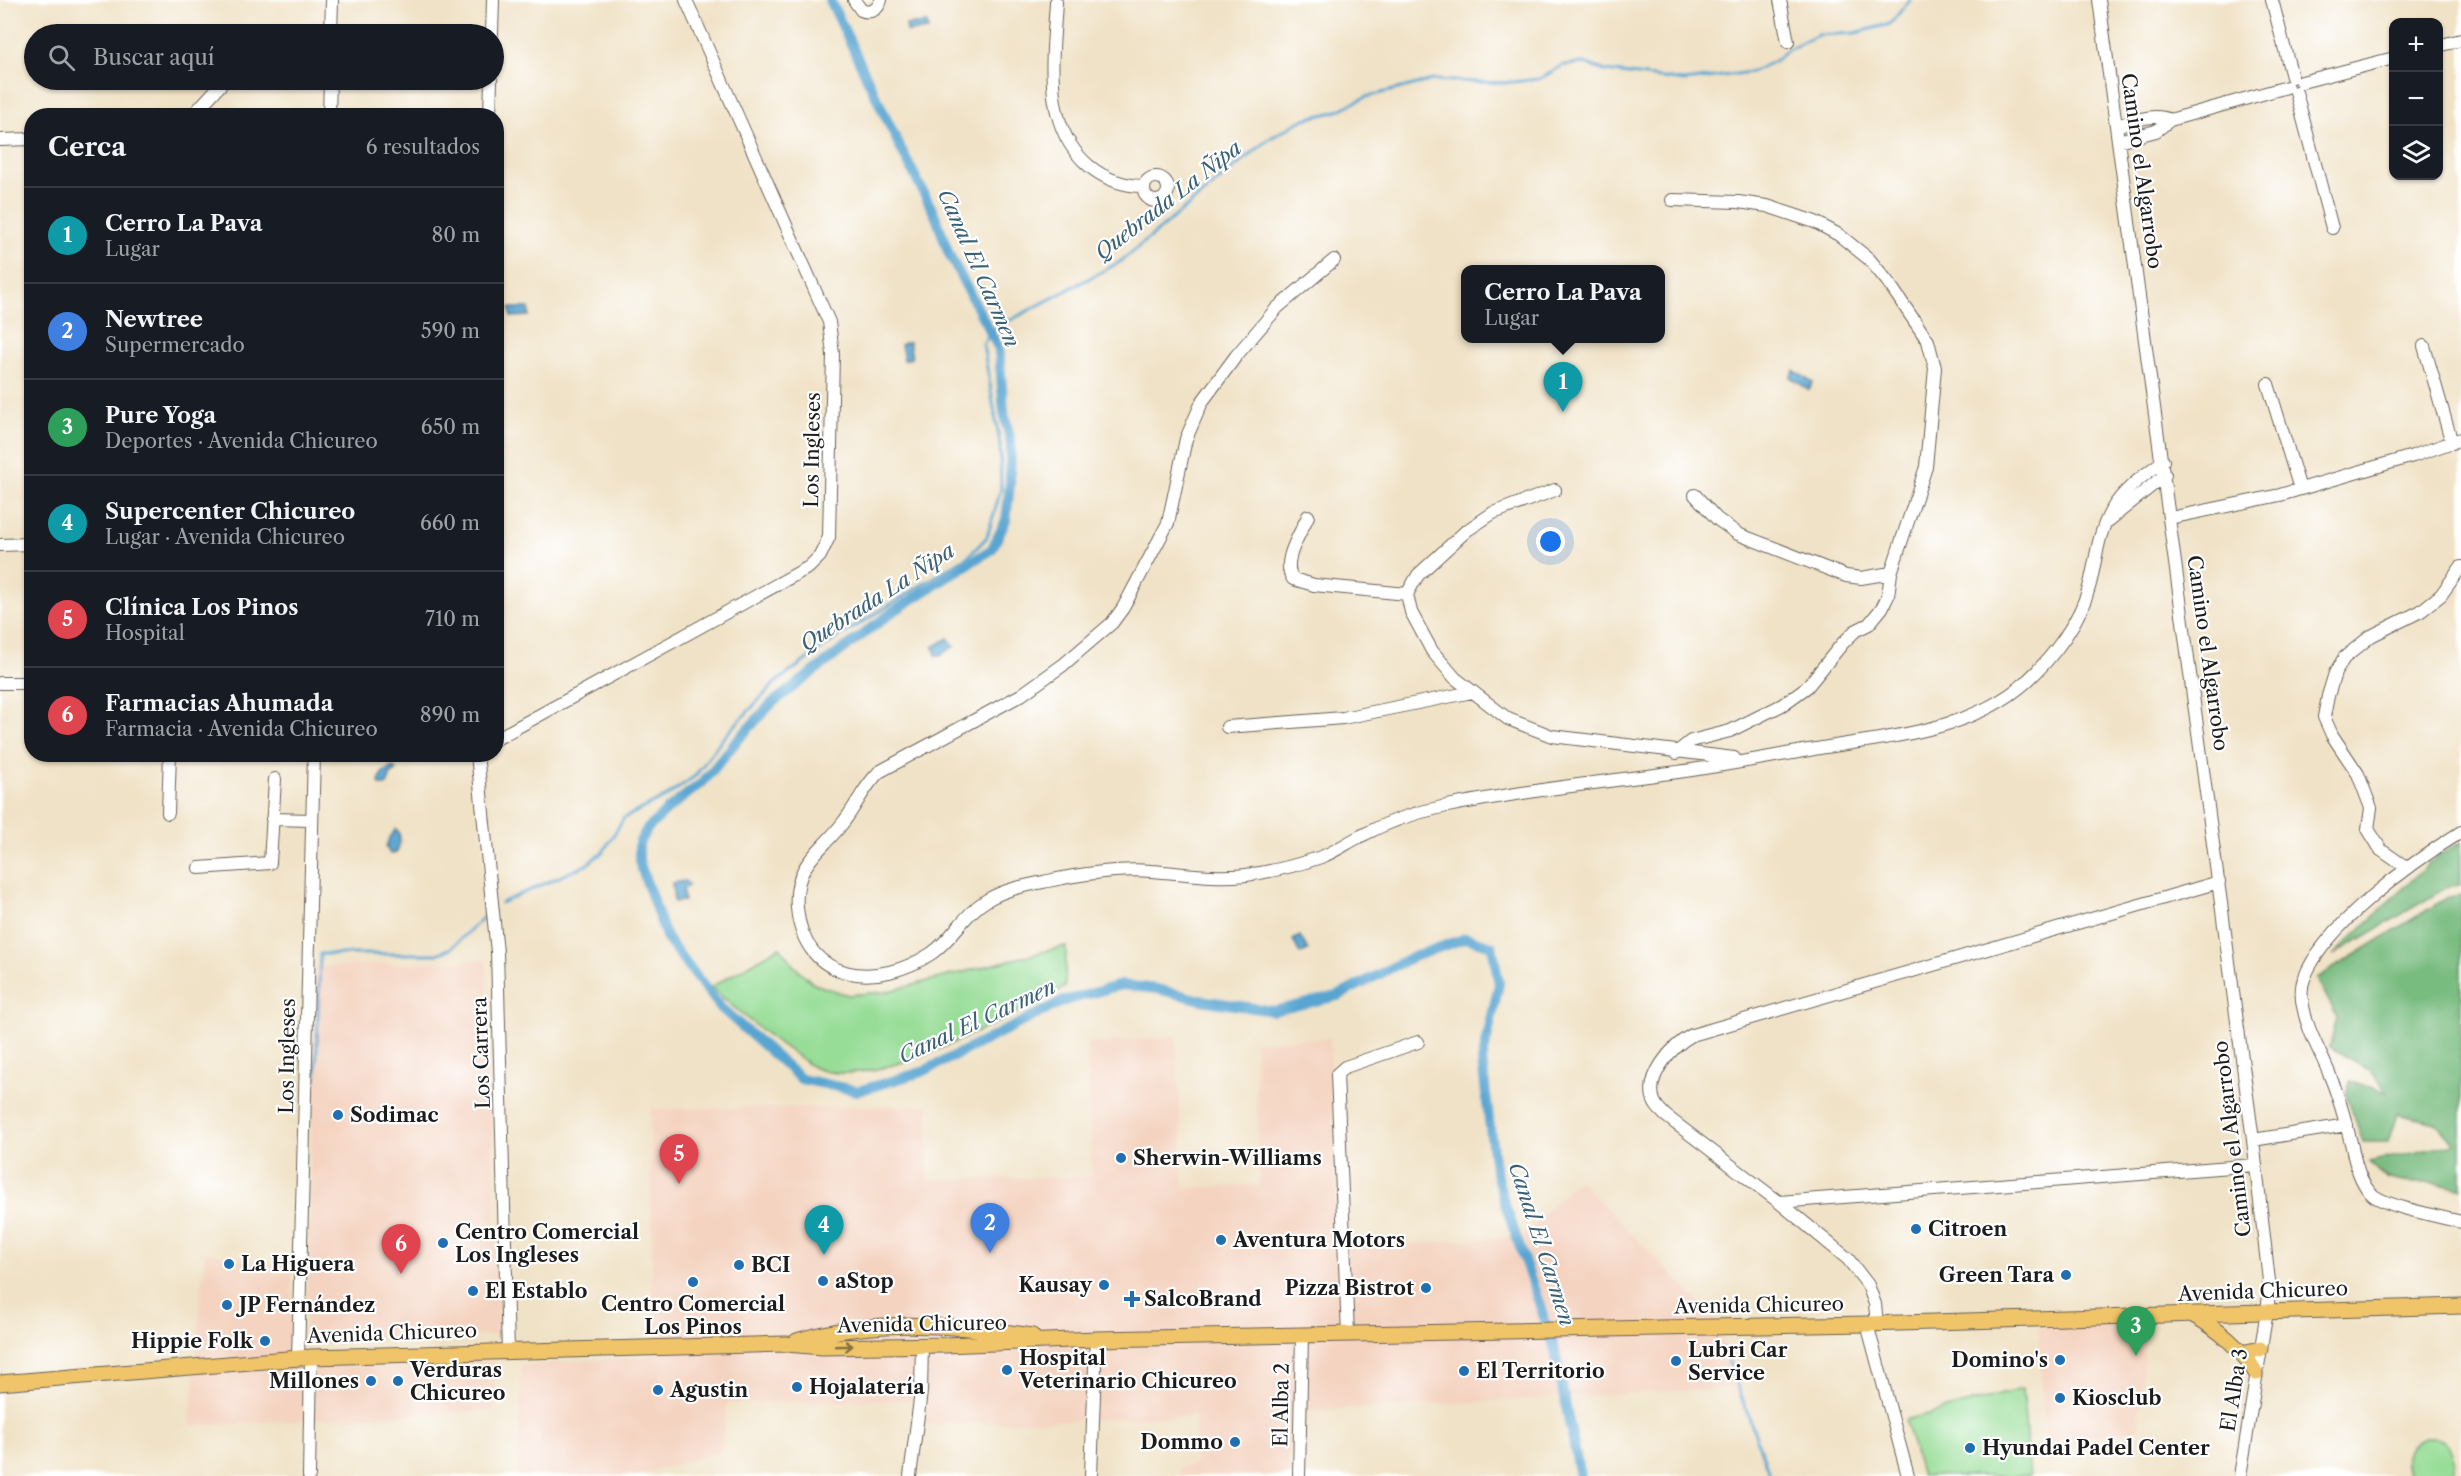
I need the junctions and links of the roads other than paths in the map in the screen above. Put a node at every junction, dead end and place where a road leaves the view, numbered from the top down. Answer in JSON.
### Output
{"nodes":[{"id":1,"x":332,"y":0,"type":"edge"},
{"id":2,"x":493,"y":0,"type":"edge"},
{"id":3,"x":686,"y":0,"type":"edge"},
{"id":4,"x":854,"y":0,"type":"edge"},
{"id":5,"x":881,"y":0,"type":"edge"},
{"id":6,"x":1780,"y":0,"type":"edge"},
{"id":7,"x":2099,"y":0,"type":"edge"},
{"id":8,"x":2272,"y":0,"type":"edge"},
{"id":9,"x":1055,"y":1,"type":"edge"},
{"id":10,"x":331,"y":24,"type":"edge"},
{"id":11,"x":492,"y":24,"type":"edge"},
{"id":12,"x":2461,"y":40,"type":"edge"},
{"id":13,"x":1788,"y":42,"type":"dead end"},
{"id":14,"x":2443,"y":45,"type":"edge"},
{"id":15,"x":2389,"y":59,"type":"edge"},
{"id":16,"x":2294,"y":84,"type":"junction"},
{"id":17,"x":216,"y":90,"type":"edge"},
{"id":18,"x":330,"y":90,"type":"edge"},
{"id":19,"x":491,"y":90,"type":"edge"},
{"id":20,"x":199,"y":108,"type":"edge"},
{"id":21,"x":329,"y":108,"type":"edge"},
{"id":22,"x":490,"y":108,"type":"edge"},
{"id":23,"x":2170,"y":120,"type":"junction"},
{"id":24,"x":2116,"y":126,"type":"junction"},
{"id":25,"x":24,"y":139,"type":"edge"},
{"id":26,"x":0,"y":140,"type":"edge"},
{"id":27,"x":2118,"y":141,"type":"junction"},
{"id":28,"x":1144,"y":186,"type":"dead end"},
{"id":29,"x":1672,"y":200,"type":"dead end"},
{"id":30,"x":2332,"y":228,"type":"dead end"},
{"id":31,"x":1334,"y":260,"type":"dead end"},
{"id":32,"x":2424,"y":346,"type":"dead end"},
{"id":33,"x":2268,"y":384,"type":"dead end"},
{"id":34,"x":2456,"y":441,"type":"edge"},
{"id":35,"x":2163,"y":461,"type":"junction"},
{"id":36,"x":2165,"y":475,"type":"junction"},
{"id":37,"x":2300,"y":489,"type":"junction"},
{"id":38,"x":1555,"y":490,"type":"dead end"},
{"id":39,"x":1695,"y":495,"type":"dead end"},
{"id":40,"x":1308,"y":516,"type":"dead end"},
{"id":41,"x":2170,"y":518,"type":"junction"},
{"id":42,"x":2105,"y":523,"type":"junction"},
{"id":43,"x":24,"y":544,"type":"edge"},
{"id":44,"x":0,"y":545,"type":"edge"},
{"id":45,"x":2461,"y":567,"type":"edge"},
{"id":46,"x":1891,"y":573,"type":"junction"},
{"id":47,"x":1407,"y":594,"type":"junction"},
{"id":48,"x":0,"y":683,"type":"edge"},
{"id":49,"x":24,"y":683,"type":"edge"},
{"id":50,"x":1472,"y":692,"type":"junction"},
{"id":51,"x":1227,"y":727,"type":"dead end"},
{"id":52,"x":504,"y":735,"type":"edge"},
{"id":53,"x":1676,"y":753,"type":"junction"},
{"id":54,"x":1753,"y":760,"type":"junction"},
{"id":55,"x":170,"y":762,"type":"edge"},
{"id":56,"x":314,"y":762,"type":"edge"},
{"id":57,"x":478,"y":762,"type":"edge"},
{"id":58,"x":275,"y":779,"type":"dead end"},
{"id":59,"x":168,"y":813,"type":"dead end"},
{"id":60,"x":272,"y":819,"type":"junction"},
{"id":61,"x":312,"y":820,"type":"junction"},
{"id":62,"x":2461,"y":832,"type":"edge"},
{"id":63,"x":199,"y":868,"type":"dead end"},
{"id":64,"x":2407,"y":868,"type":"junction"},
{"id":65,"x":2219,"y":882,"type":"junction"},
{"id":66,"x":1418,"y":1042,"type":"dead end"},
{"id":67,"x":2347,"y":1125,"type":"junction"},
{"id":68,"x":2253,"y":1140,"type":"junction"},
{"id":69,"x":2256,"y":1165,"type":"junction"},
{"id":70,"x":1779,"y":1202,"type":"junction"},
{"id":71,"x":2461,"y":1222,"type":"edge"},
{"id":72,"x":2461,"y":1306,"type":"edge"},
{"id":73,"x":2267,"y":1311,"type":"junction"},
{"id":74,"x":2193,"y":1315,"type":"junction"},
{"id":75,"x":1872,"y":1324,"type":"junction"},
{"id":76,"x":1348,"y":1334,"type":"junction"},
{"id":77,"x":1302,"y":1335,"type":"junction"},
{"id":78,"x":1096,"y":1339,"type":"junction"},
{"id":79,"x":1059,"y":1340,"type":"junction"},
{"id":80,"x":786,"y":1344,"type":"junction"},
{"id":81,"x":922,"y":1345,"type":"junction"},
{"id":82,"x":2260,"y":1349,"type":"junction"},
{"id":83,"x":508,"y":1351,"type":"junction"},
{"id":84,"x":2242,"y":1353,"type":"junction"},
{"id":85,"x":305,"y":1357,"type":"junction"},
{"id":86,"x":2256,"y":1373,"type":"junction"},
{"id":87,"x":0,"y":1383,"type":"edge"},
{"id":88,"x":309,"y":1476,"type":"edge"},
{"id":89,"x":910,"y":1476,"type":"edge"},
{"id":90,"x":1091,"y":1476,"type":"edge"},
{"id":91,"x":1299,"y":1476,"type":"edge"},
{"id":92,"x":1908,"y":1476,"type":"edge"},
{"id":93,"x":2240,"y":1476,"type":"edge"}],
"edges":[{"from":1,"to":10,"type":"street"},
{"from":2,"to":11,"type":"street"},
{"from":3,"to":52,"type":"street","name":"Los Ingleses"},
{"from":4,"to":5,"type":"street"},
{"from":6,"to":13,"type":"street"},
{"from":7,"to":24,"type":"street","name":"Camino el Algarrobo"},
{"from":8,"to":16,"type":"street"},
{"from":9,"to":28,"type":"street"},
{"from":12,"to":14,"type":"street"},
{"from":15,"to":16,"type":"street"},
{"from":16,"to":23,"type":"street"},
{"from":16,"to":30,"type":"street"},
{"from":17,"to":20,"type":"street"},
{"from":18,"to":21,"type":"street"},
{"from":19,"to":22,"type":"street"},
{"from":23,"to":24,"type":"street"},
{"from":23,"to":27,"type":"street"},
{"from":24,"to":27,"type":"street","name":"Camino el Algarrobo"},
{"from":25,"to":26,"type":"street"},
{"from":27,"to":35,"type":"street","name":"Camino el Algarrobo"},
{"from":29,"to":46,"type":"street"},
{"from":31,"to":54,"type":"street"},
{"from":32,"to":34,"type":"street"},
{"from":33,"to":37,"type":"street"},
{"from":34,"to":37,"type":"street"},
{"from":35,"to":36,"type":"street","name":"Camino el Algarrobo"},
{"from":35,"to":42,"type":"street"},
{"from":36,"to":41,"type":"street","name":"Camino el Algarrobo"},
{"from":36,"to":42,"type":"street"},
{"from":37,"to":41,"type":"street"},
{"from":38,"to":47,"type":"street"},
{"from":39,"to":46,"type":"street"},
{"from":40,"to":47,"type":"street"},
{"from":41,"to":65,"type":"street","name":"Camino el Algarrobo"},
{"from":42,"to":54,"type":"street"},
{"from":43,"to":44,"type":"street"},
{"from":45,"to":64,"type":"street"},
{"from":46,"to":53,"type":"street"},
{"from":47,"to":50,"type":"street"},
{"from":48,"to":49,"type":"street"},
{"from":50,"to":51,"type":"street"},
{"from":50,"to":53,"type":"street"},
{"from":53,"to":54,"type":"street"},
{"from":55,"to":59,"type":"street"},
{"from":56,"to":61,"type":"street","name":"Los Ingleses"},
{"from":57,"to":83,"type":"street","name":"Los Carrera"},
{"from":58,"to":60,"type":"street"},
{"from":60,"to":61,"type":"street"},
{"from":60,"to":63,"type":"street"},
{"from":61,"to":85,"type":"street","name":"Los Ingleses"},
{"from":62,"to":64,"type":"street"},
{"from":64,"to":67,"type":"street"},
{"from":65,"to":68,"type":"street","name":"Camino el Algarrobo"},
{"from":65,"to":70,"type":"street"},
{"from":66,"to":76,"type":"street"},
{"from":67,"to":68,"type":"street"},
{"from":67,"to":71,"type":"street"},
{"from":68,"to":69,"type":"street","name":"Camino el Algarrobo"},
{"from":69,"to":70,"type":"street"},
{"from":69,"to":73,"type":"street","name":"Camino el Algarrobo"},
{"from":70,"to":75,"type":"street"},
{"from":72,"to":73,"type":"main road","name":"Avenida Chicureo"},
{"from":73,"to":74,"type":"main road","name":"Avenida Chicureo"},
{"from":73,"to":82,"type":"street","name":"El Alba 3"},
{"from":74,"to":75,"type":"main road","name":"Avenida Chicureo"},
{"from":74,"to":84,"type":"main road"},
{"from":75,"to":76,"type":"main road","name":"Avenida Chicureo"},
{"from":75,"to":92,"type":"street"},
{"from":76,"to":77,"type":"main road","name":"Avenida Chicureo"},
{"from":77,"to":78,"type":"main road","name":"Avenida Chicureo"},
{"from":77,"to":91,"type":"street","name":"El Alba 2"},
{"from":78,"to":79,"type":"main road","name":"Avenida Chicureo"},
{"from":78,"to":90,"type":"street"},
{"from":79,"to":80,"type":"main road","name":"Avenida Chicureo"},
{"from":79,"to":81,"type":"main road","name":"Avenida Chicureo"},
{"from":80,"to":81,"type":"main road","name":"Avenida Chicureo","one_way":true},
{"from":80,"to":83,"type":"main road","name":"Avenida Chicureo"},
{"from":81,"to":89,"type":"street"},
{"from":82,"to":84,"type":"main road"},
{"from":82,"to":86,"type":"street","name":"El Alba 3"},
{"from":83,"to":85,"type":"main road","name":"Avenida Chicureo"},
{"from":84,"to":86,"type":"main road"},
{"from":85,"to":87,"type":"main road","name":"Avenida Chicureo"},
{"from":85,"to":88,"type":"street","name":"Los Ingleses"},
{"from":86,"to":93,"type":"street","name":"El Alba 3"}]}
